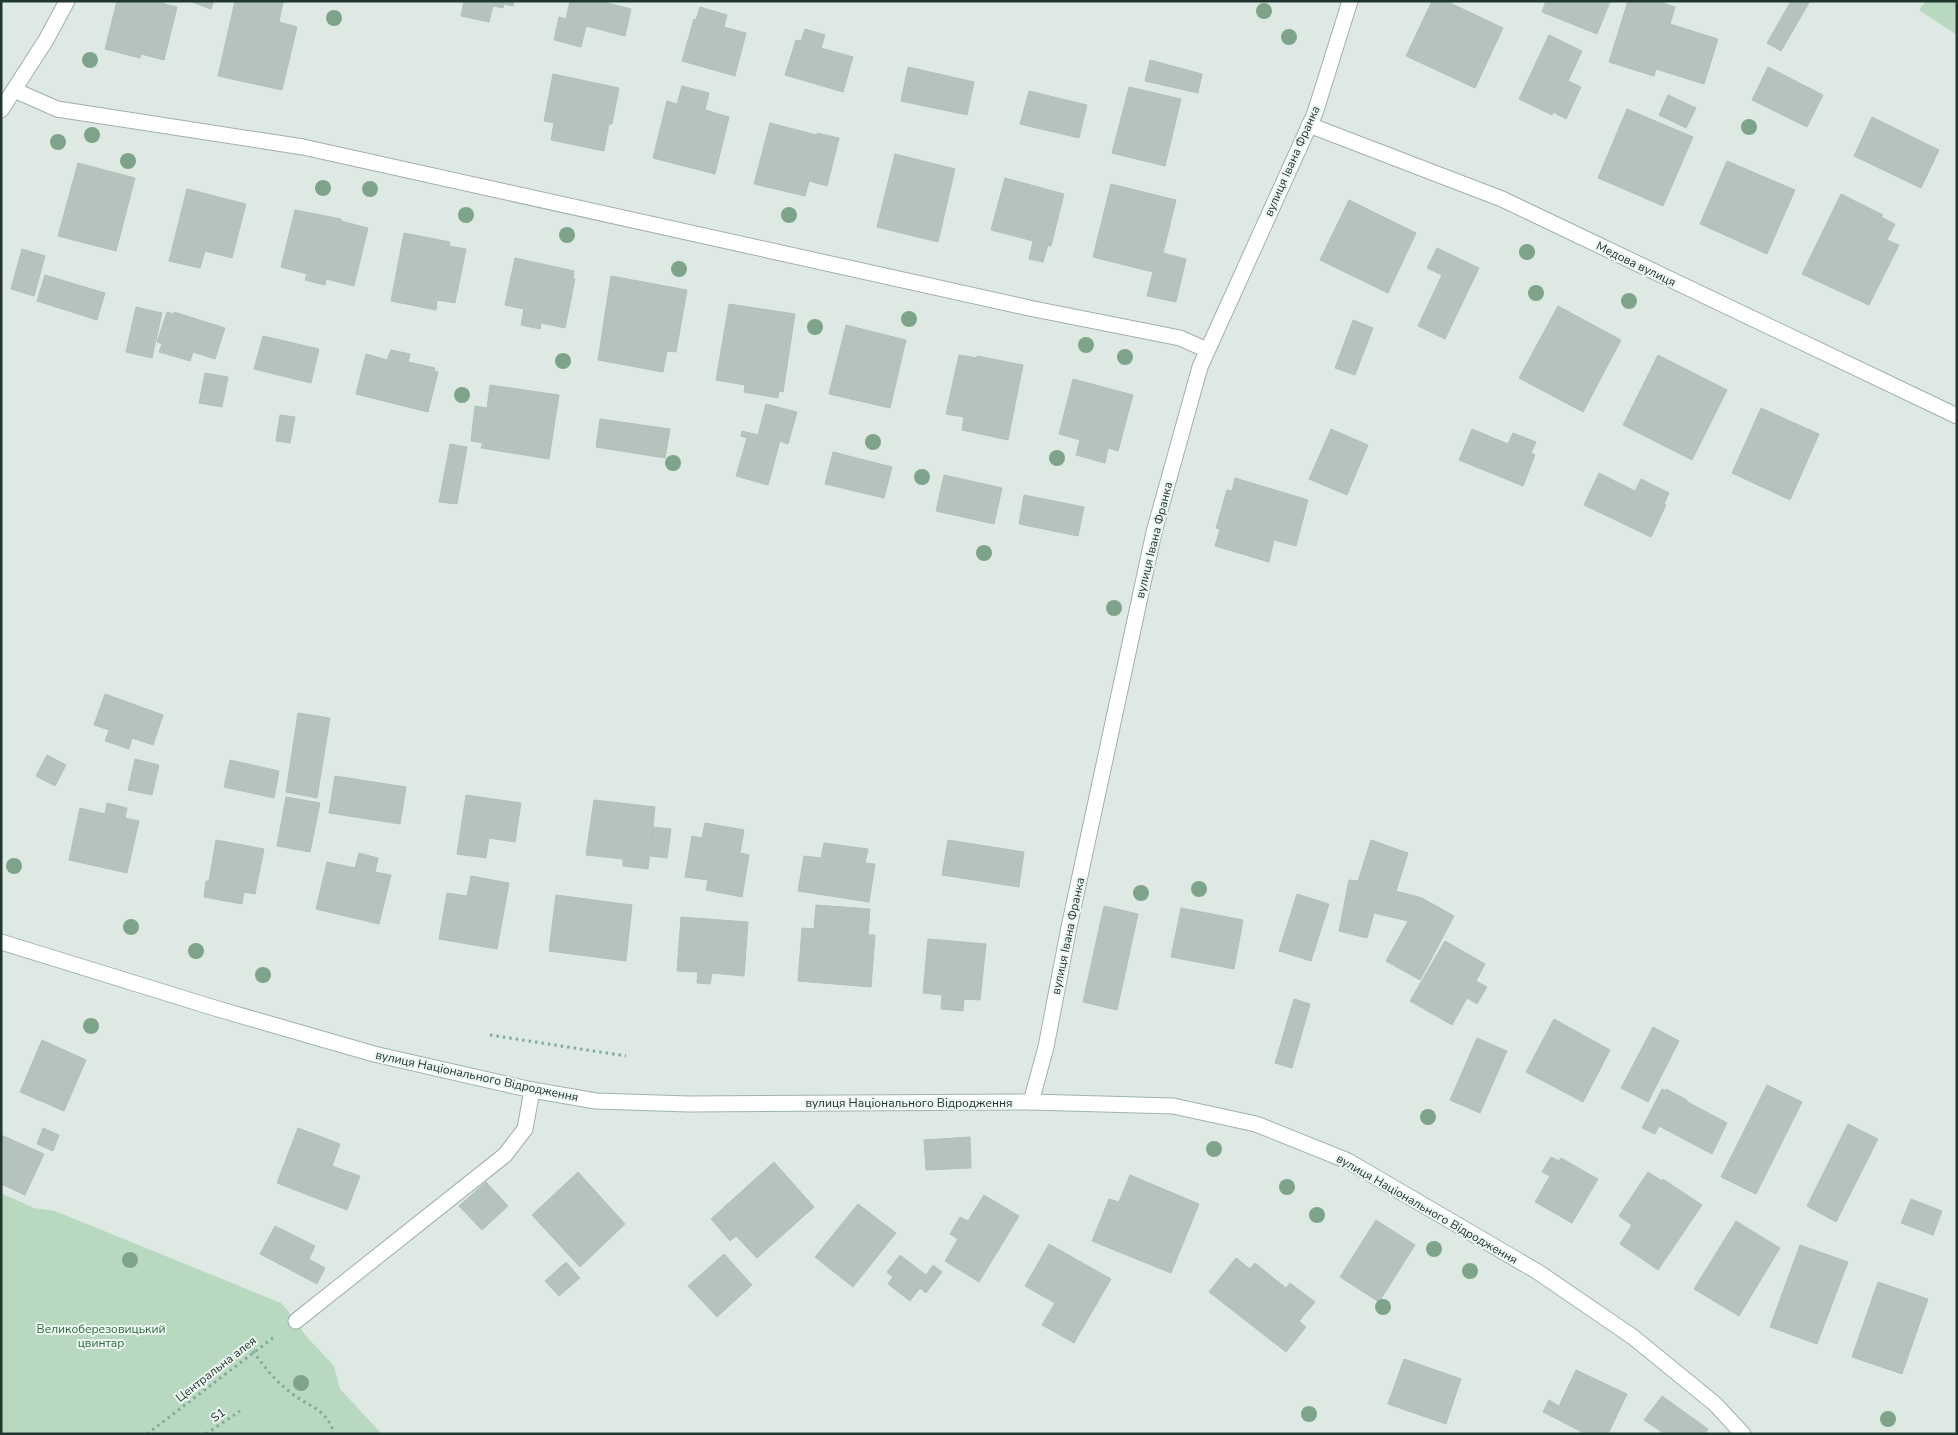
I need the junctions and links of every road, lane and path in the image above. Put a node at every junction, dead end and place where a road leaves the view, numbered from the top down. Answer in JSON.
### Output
{"nodes":[{"id":1,"x":68,"y":1,"type":"edge"},
{"id":2,"x":1350,"y":1,"type":"edge"},
{"id":3,"x":14,"y":90,"type":"junction"},
{"id":4,"x":1,"y":110,"type":"edge"},
{"id":5,"x":1309,"y":125,"type":"junction"},
{"id":6,"x":1207,"y":350,"type":"junction"},
{"id":7,"x":1957,"y":416,"type":"edge"},
{"id":8,"x":1,"y":942,"type":"edge"},
{"id":9,"x":490,"y":1035,"type":"dead end"},
{"id":10,"x":626,"y":1056,"type":"dead end"},
{"id":11,"x":532,"y":1090,"type":"junction"},
{"id":12,"x":1031,"y":1102,"type":"junction"},
{"id":13,"x":296,"y":1321,"type":"joint"},
{"id":14,"x":253,"y":1351,"type":"junction"},
{"id":15,"x":240,"y":1411,"type":"dead end"},
{"id":16,"x":147,"y":1434,"type":"edge"},
{"id":17,"x":206,"y":1434,"type":"edge"},
{"id":18,"x":334,"y":1434,"type":"edge"},
{"id":19,"x":1743,"y":1434,"type":"edge"}],
"edges":[{"from":1,"to":3,"type":"street"},
{"from":2,"to":5,"type":"street","name":"вулиця Івана Франка"},
{"from":3,"to":4,"type":"street"},
{"from":3,"to":6,"type":"street"},
{"from":5,"to":6,"type":"street","name":"вулиця Івана Франка"},
{"from":5,"to":7,"type":"street","name":"Медова вулиця"},
{"from":6,"to":12,"type":"street","name":"вулиця Івана Франка"},
{"from":8,"to":11,"type":"street","name":"вулиця Національного Відродження"},
{"from":9,"to":10,"type":"path"},
{"from":11,"to":12,"type":"street","name":"вулиця Національного Відродження"},
{"from":11,"to":13,"type":"street"},
{"from":12,"to":19,"type":"street","name":"вулиця Національного Відродження"},
{"from":13,"to":14,"type":"path","name":"Центральна алея"},
{"from":14,"to":16,"type":"path","name":"Центральна алея"},
{"from":14,"to":18,"type":"path"},
{"from":15,"to":17,"type":"path","name":"S1"}]}
